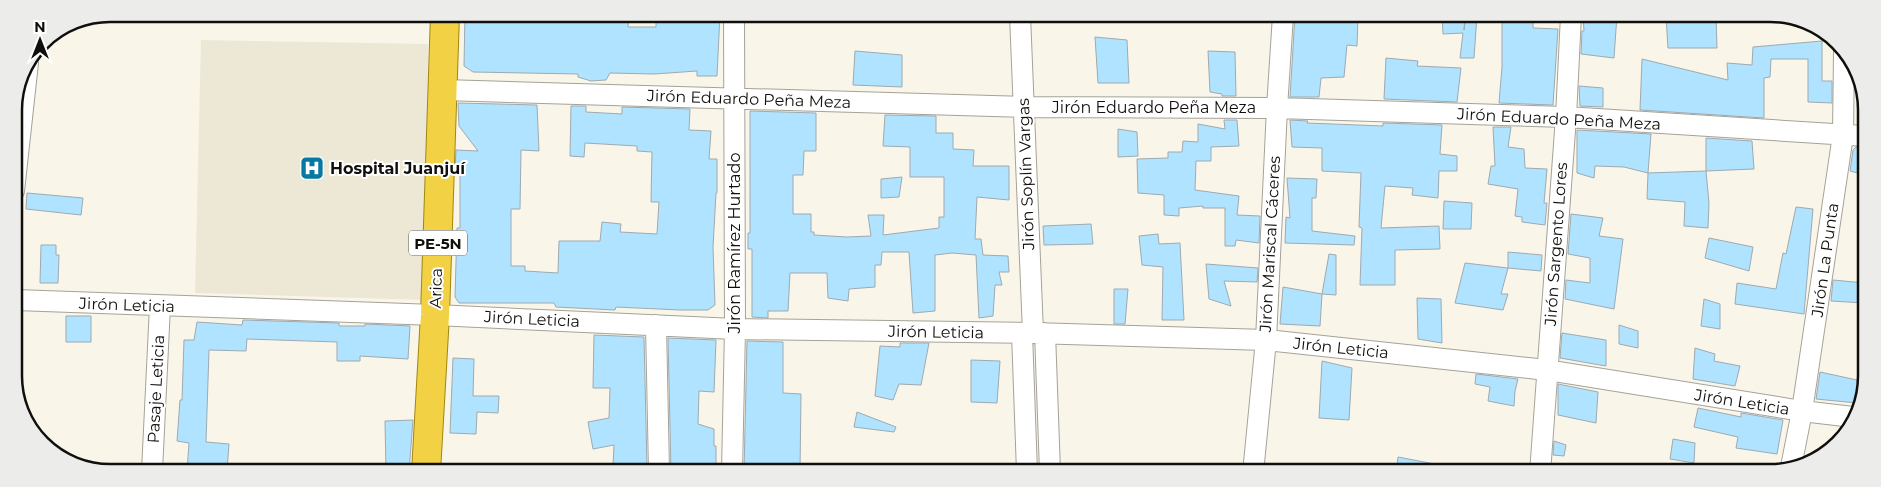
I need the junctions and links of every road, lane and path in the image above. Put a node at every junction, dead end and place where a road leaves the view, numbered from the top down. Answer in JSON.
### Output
{"nodes":[{"id":1,"x":1020,"y":22,"type":"edge"},
{"id":2,"x":1282,"y":22,"type":"edge"},
{"id":3,"x":1571,"y":22,"type":"edge"},
{"id":4,"x":445,"y":23,"type":"edge"},
{"id":5,"x":734,"y":23,"type":"edge"},
{"id":6,"x":1844,"y":63,"type":"edge"},
{"id":7,"x":443,"y":90,"type":"junction"},
{"id":8,"x":25,"y":91,"type":"edge"},
{"id":9,"x":734,"y":99,"type":"junction"},
{"id":10,"x":1023,"y":107,"type":"junction"},
{"id":11,"x":1276,"y":108,"type":"junction"},
{"id":12,"x":23,"y":109,"type":"edge"},
{"id":13,"x":1566,"y":117,"type":"junction"},
{"id":14,"x":1843,"y":135,"type":"junction"},
{"id":15,"x":1858,"y":136,"type":"edge"},
{"id":16,"x":22,"y":300,"type":"edge"},
{"id":17,"x":160,"y":306,"type":"junction"},
{"id":18,"x":435,"y":315,"type":"junction"},
{"id":19,"x":656,"y":325,"type":"junction"},
{"id":20,"x":735,"y":329,"type":"junction"},
{"id":21,"x":1033,"y":333,"type":"junction"},
{"id":22,"x":1266,"y":340,"type":"junction"},
{"id":23,"x":1547,"y":370,"type":"junction"},
{"id":24,"x":1802,"y":412,"type":"junction"},
{"id":25,"x":1848,"y":417,"type":"edge"},
{"id":26,"x":1792,"y":462,"type":"edge"},
{"id":27,"x":152,"y":464,"type":"edge"},
{"id":28,"x":426,"y":464,"type":"edge"},
{"id":29,"x":659,"y":464,"type":"edge"},
{"id":30,"x":732,"y":464,"type":"edge"},
{"id":31,"x":1027,"y":464,"type":"edge"},
{"id":32,"x":1049,"y":464,"type":"edge"},
{"id":33,"x":1254,"y":464,"type":"edge"},
{"id":34,"x":1541,"y":464,"type":"edge"}],
"edges":[{"from":1,"to":10,"type":"street","name":"Jirón Soplín Vargas"},
{"from":2,"to":11,"type":"street","name":"Jirón Mariscal Cáceres"},
{"from":3,"to":13,"type":"street","name":"Jirón Sargento Lores"},
{"from":4,"to":7,"type":"highway","name":"Arica","number":"PE-5N"},
{"from":5,"to":9,"type":"street","name":"Jirón Ramírez Hurtado"},
{"from":6,"to":14,"type":"street","name":"Jirón La Punta"},
{"from":7,"to":9,"type":"street","name":"Jirón Eduardo Peña Meza"},
{"from":7,"to":18,"type":"highway","name":"Arica","number":"PE-5N"},
{"from":8,"to":12,"type":"street"},
{"from":9,"to":10,"type":"street","name":"Jirón Eduardo Peña Meza"},
{"from":9,"to":20,"type":"street","name":"Jirón Ramírez Hurtado"},
{"from":10,"to":11,"type":"street","name":"Jirón Eduardo Peña Meza"},
{"from":10,"to":21,"type":"street","name":"Jirón Soplín Vargas"},
{"from":11,"to":13,"type":"street","name":"Jirón Eduardo Peña Meza"},
{"from":11,"to":22,"type":"street","name":"Jirón Mariscal Cáceres"},
{"from":13,"to":14,"type":"street","name":"Jirón Eduardo Peña Meza"},
{"from":13,"to":23,"type":"street","name":"Jirón Sargento Lores"},
{"from":14,"to":15,"type":"street","name":"Jirón Eduardo Peña Meza"},
{"from":14,"to":24,"type":"street","name":"Jirón La Punta"},
{"from":16,"to":17,"type":"street","name":"Jirón Leticia"},
{"from":17,"to":18,"type":"street","name":"Jirón Leticia"},
{"from":17,"to":27,"type":"street","name":"Pasaje Leticia"},
{"from":18,"to":19,"type":"street","name":"Jirón Leticia"},
{"from":18,"to":28,"type":"highway","name":"Arica","number":"PE-5N"},
{"from":19,"to":20,"type":"street","name":"Jirón Leticia"},
{"from":19,"to":29,"type":"street"},
{"from":20,"to":21,"type":"street","name":"Jirón Leticia"},
{"from":20,"to":30,"type":"street","name":"Jirón Ramírez Hurtado"},
{"from":21,"to":22,"type":"street","name":"Jirón Leticia"},
{"from":21,"to":31,"type":"street","name":"Jirón Soplín Vargas"},
{"from":21,"to":32,"type":"street","name":"Jirón Soplín Vargas"},
{"from":22,"to":23,"type":"street","name":"Jirón Leticia"},
{"from":22,"to":33,"type":"street","name":"Jirón Mariscal Cáceres"},
{"from":23,"to":24,"type":"street","name":"Jirón Leticia"},
{"from":23,"to":34,"type":"street","name":"Jirón Sargento Lores"},
{"from":24,"to":25,"type":"street","name":"Jirón Leticia"},
{"from":24,"to":26,"type":"street","name":"Jirón La Punta"}]}
